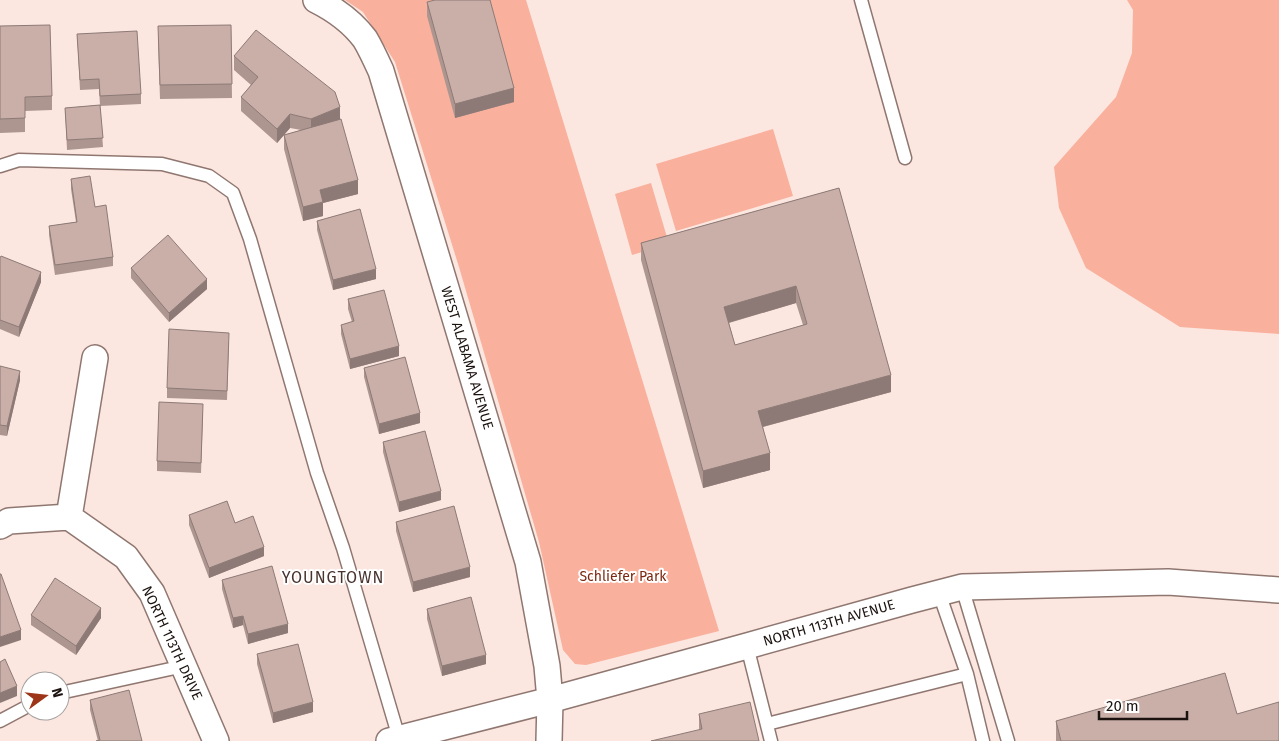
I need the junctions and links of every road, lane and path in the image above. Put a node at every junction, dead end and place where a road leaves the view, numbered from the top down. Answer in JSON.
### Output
{"nodes":[{"id":1,"x":861,"y":0,"type":"edge"},
{"id":2,"x":318,"y":1,"type":"edge"},
{"id":3,"x":905,"y":158,"type":"dead end"},
{"id":4,"x":0,"y":166,"type":"edge"},
{"id":5,"x":95,"y":358,"type":"dead end"},
{"id":6,"x":69,"y":518,"type":"junction"},
{"id":7,"x":0,"y":526,"type":"edge"},
{"id":8,"x":962,"y":587,"type":"junction"},
{"id":9,"x":1279,"y":590,"type":"edge"},
{"id":10,"x":939,"y":593,"type":"junction"},
{"id":11,"x":747,"y":646,"type":"junction"},
{"id":12,"x":184,"y":666,"type":"junction"},
{"id":13,"x":967,"y":674,"type":"junction"},
{"id":14,"x":70,"y":691,"type":"edge"},
{"id":15,"x":550,"y":700,"type":"junction"},
{"id":16,"x":20,"y":710,"type":"edge"},
{"id":17,"x":0,"y":721,"type":"edge"},
{"id":18,"x":767,"y":724,"type":"junction"},
{"id":19,"x":394,"y":739,"type":"edge"},
{"id":20,"x":216,"y":741,"type":"edge"},
{"id":21,"x":549,"y":741,"type":"edge"},
{"id":22,"x":771,"y":741,"type":"edge"},
{"id":23,"x":983,"y":741,"type":"edge"},
{"id":24,"x":1008,"y":741,"type":"edge"}],
"edges":[{"from":1,"to":3,"type":"lane"},
{"from":2,"to":15,"type":"street","name":"WEST ALABAMA AVENUE"},
{"from":4,"to":19,"type":"lane"},
{"from":5,"to":6,"type":"street"},
{"from":6,"to":7,"type":"street"},
{"from":6,"to":12,"type":"street","name":"NORTH 113TH DRIVE"},
{"from":8,"to":9,"type":"street","name":"NORTH 113TH AVENUE"},
{"from":8,"to":10,"type":"street","name":"NORTH 113TH AVENUE"},
{"from":8,"to":24,"type":"lane"},
{"from":10,"to":11,"type":"street","name":"NORTH 113TH AVENUE"},
{"from":10,"to":13,"type":"lane"},
{"from":11,"to":15,"type":"street","name":"NORTH 113TH AVENUE"},
{"from":11,"to":18,"type":"lane"},
{"from":12,"to":14,"type":"lane"},
{"from":12,"to":20,"type":"street","name":"NORTH 113TH DRIVE"},
{"from":13,"to":18,"type":"lane"},
{"from":13,"to":23,"type":"lane"},
{"from":15,"to":19,"type":"street","name":"NORTH 113TH AVENUE"},
{"from":15,"to":21,"type":"street","name":"WEST ALABAMA AVENUE"},
{"from":16,"to":17,"type":"lane"},
{"from":18,"to":22,"type":"lane"}]}
